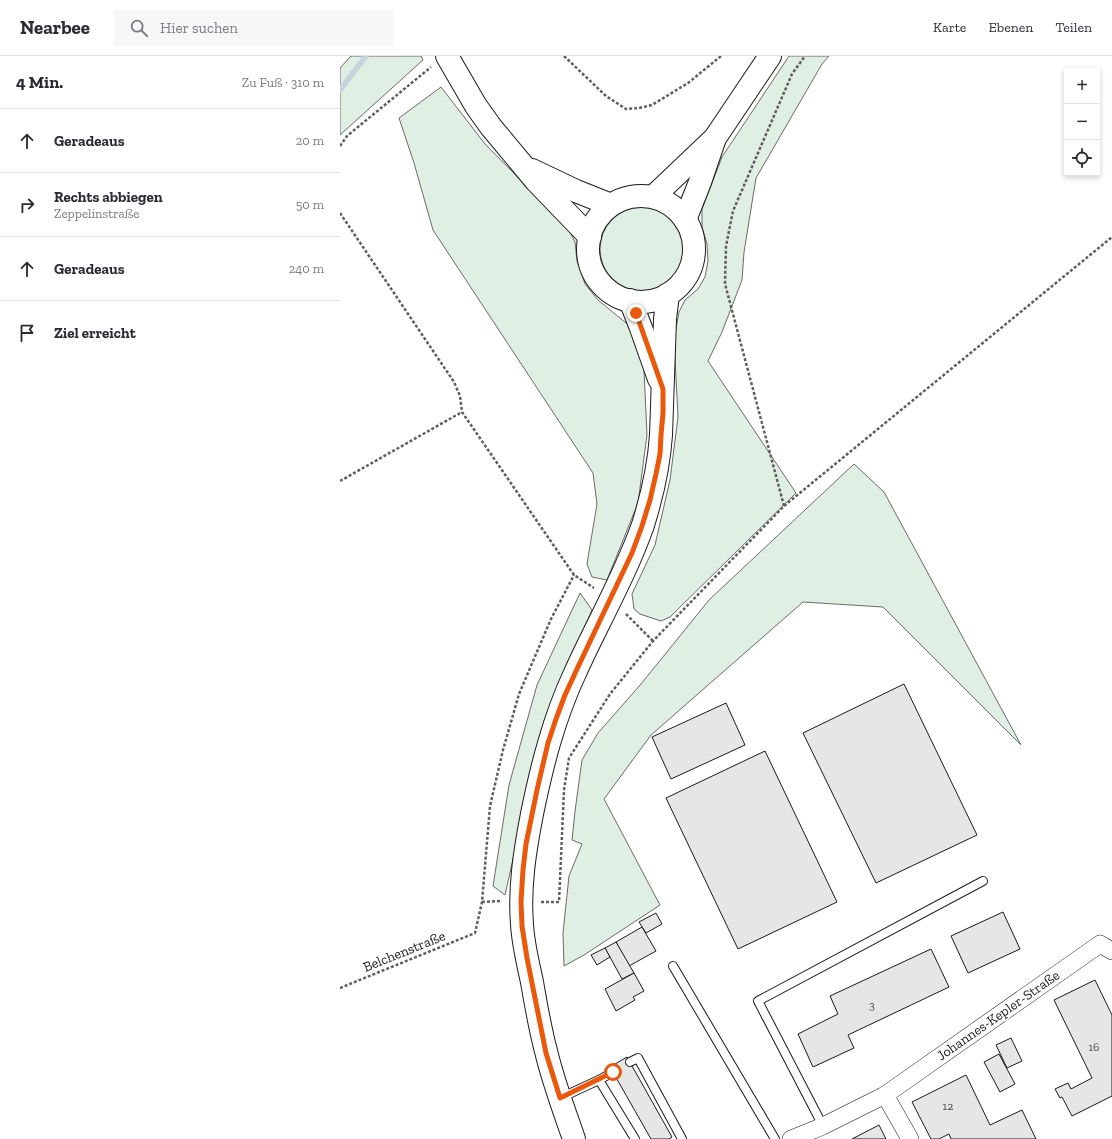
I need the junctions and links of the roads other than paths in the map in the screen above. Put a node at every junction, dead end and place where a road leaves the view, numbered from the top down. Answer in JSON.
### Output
{"nodes":[{"id":1,"x":770,"y":56,"type":"edge"},
{"id":2,"x":439,"y":61,"type":"edge"},
{"id":3,"x":715,"y":138,"type":"junction"},
{"id":4,"x":524,"y":166,"type":"junction"},
{"id":5,"x":653,"y":197,"type":"junction"},
{"id":6,"x":611,"y":205,"type":"junction"},
{"id":7,"x":685,"y":220,"type":"junction"},
{"id":8,"x":590,"y":237,"type":"junction"},
{"id":9,"x":668,"y":294,"type":"junction"},
{"id":10,"x":630,"y":300,"type":"junction"},
{"id":11,"x":663,"y":389,"type":"junction"},
{"id":12,"x":983,"y":881,"type":"dead end"},
{"id":13,"x":1112,"y":951,"type":"edge"},
{"id":14,"x":673,"y":966,"type":"dead end"},
{"id":15,"x":630,"y":1062,"type":"dead end"},
{"id":16,"x":613,"y":1072,"type":"dead end"},
{"id":17,"x":599,"y":1080,"type":"junction"},
{"id":18,"x":886,"y":1094,"type":"junction"},
{"id":19,"x":560,"y":1098,"type":"junction"},
{"id":20,"x":823,"y":1126,"type":"junction"},
{"id":21,"x":574,"y":1139,"type":"edge"},
{"id":22,"x":635,"y":1139,"type":"edge"},
{"id":23,"x":682,"y":1139,"type":"edge"},
{"id":24,"x":775,"y":1139,"type":"edge"},
{"id":25,"x":791,"y":1139,"type":"edge"},
{"id":26,"x":910,"y":1139,"type":"edge"}],
"edges":[{"from":1,"to":3,"type":"main road"},
{"from":2,"to":4,"type":"main road"},
{"from":3,"to":5,"type":"main road"},
{"from":3,"to":7,"type":"main road"},
{"from":4,"to":6,"type":"main road"},
{"from":4,"to":8,"type":"main road"},
{"from":5,"to":6,"type":"main road"},
{"from":5,"to":7,"type":"main road"},
{"from":6,"to":8,"type":"main road"},
{"from":7,"to":9,"type":"main road"},
{"from":8,"to":10,"type":"main road"},
{"from":9,"to":10,"type":"main road"},
{"from":9,"to":11,"type":"main road"},
{"from":10,"to":11,"type":"main road"},
{"from":11,"to":19,"type":"main road"},
{"from":12,"to":20,"type":"lane"},
{"from":13,"to":18,"type":"street","name":"Johannes-Kepler-Straße"},
{"from":14,"to":24,"type":"lane"},
{"from":15,"to":23,"type":"lane"},
{"from":16,"to":17,"type":"lane"},
{"from":17,"to":19,"type":"lane"},
{"from":17,"to":22,"type":"lane"},
{"from":18,"to":20,"type":"street","name":"Johannes-Kepler-Straße"},
{"from":18,"to":26,"type":"street"},
{"from":19,"to":21,"type":"main road"},
{"from":20,"to":25,"type":"street","name":"Johannes-Kepler-Straße"}]}
